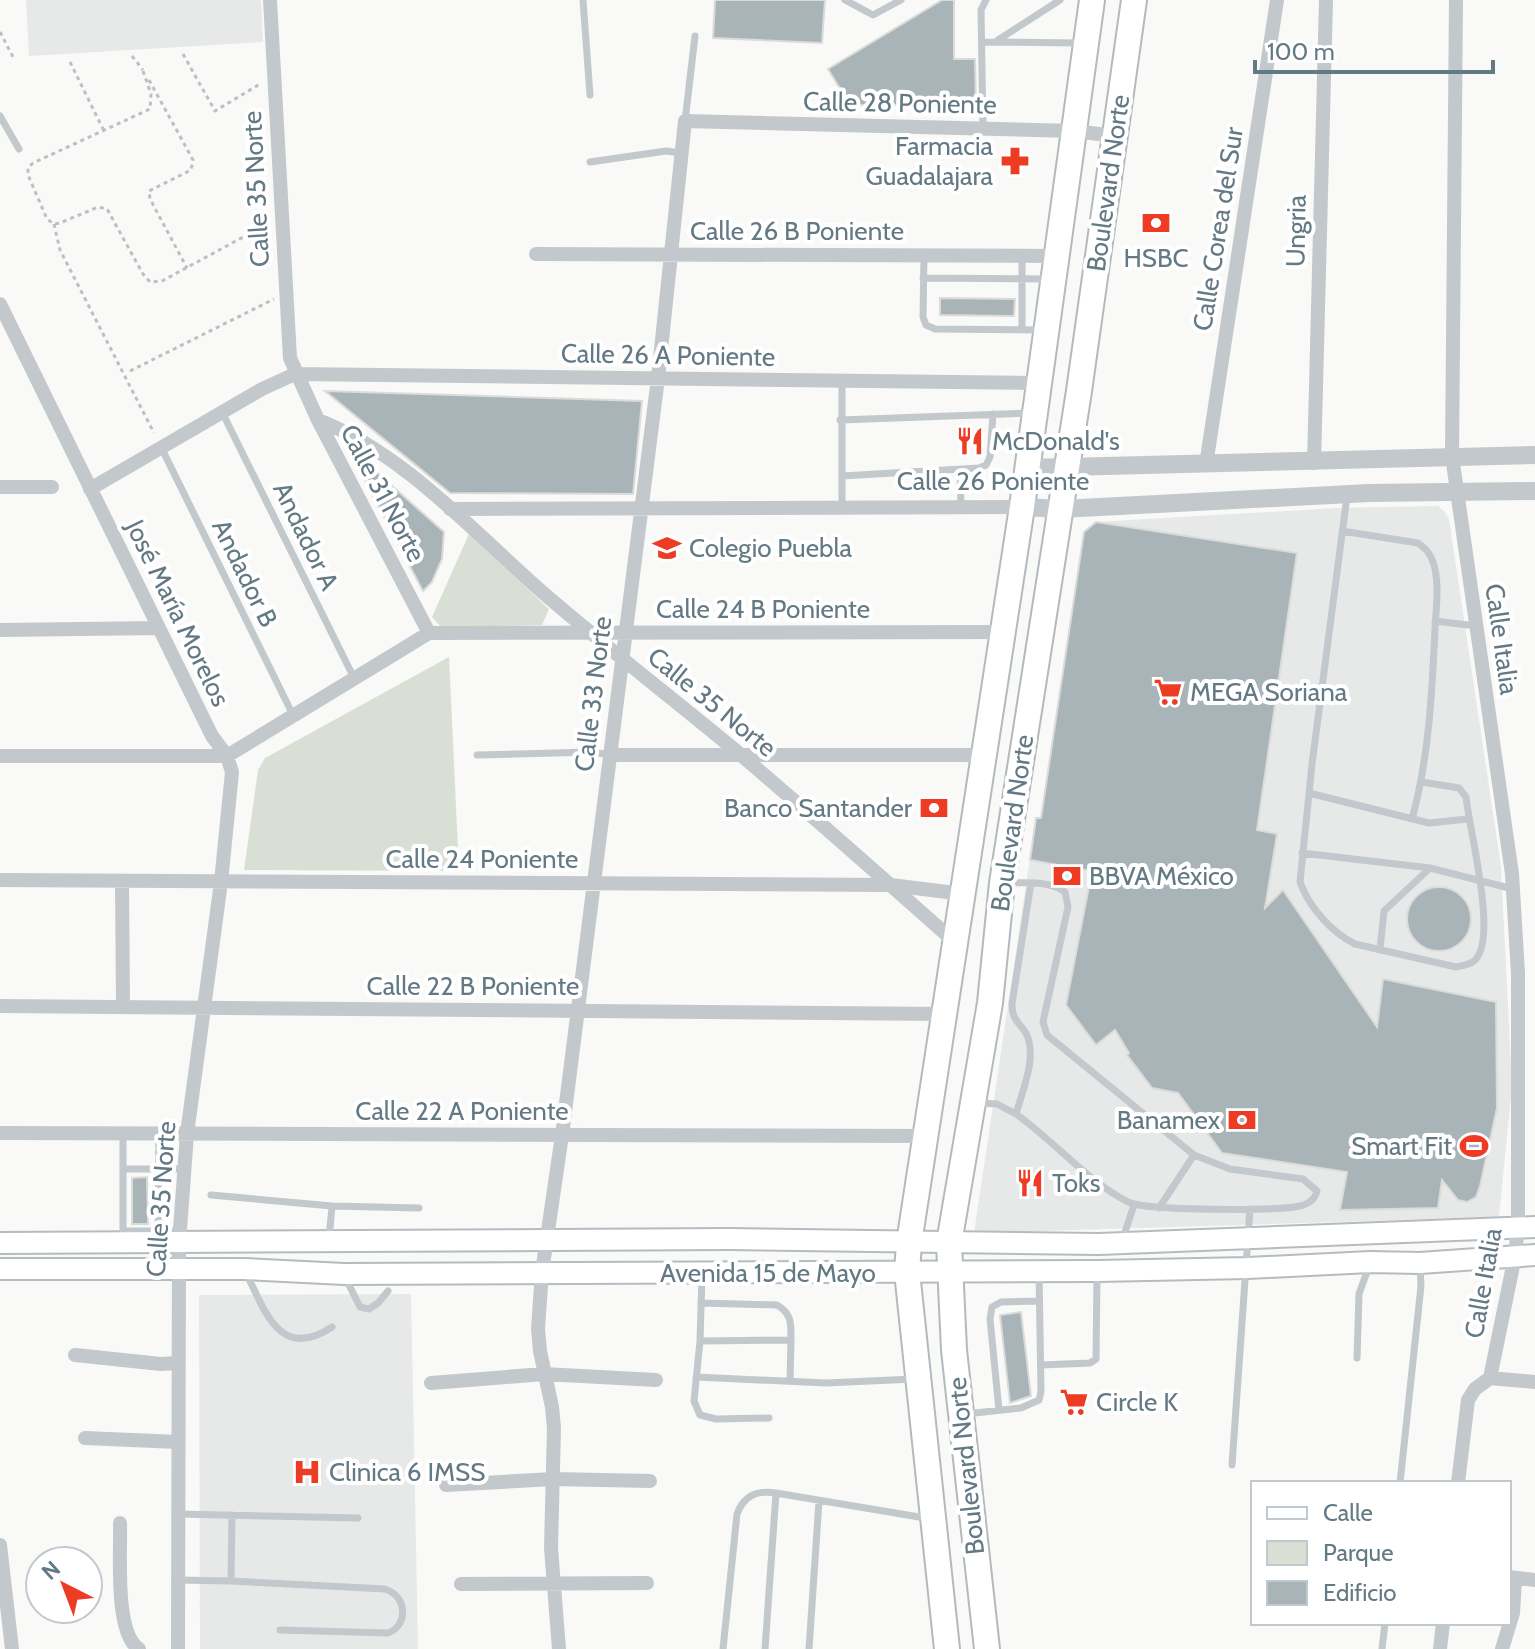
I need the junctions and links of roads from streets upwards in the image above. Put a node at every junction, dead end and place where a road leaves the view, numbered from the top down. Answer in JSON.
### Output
{"nodes":[{"id":1,"x":270,"y":0,"type":"edge"},
{"id":2,"x":1092,"y":0,"type":"edge"},
{"id":3,"x":1134,"y":0,"type":"edge"},
{"id":4,"x":1277,"y":0,"type":"edge"},
{"id":5,"x":1326,"y":0,"type":"edge"},
{"id":6,"x":1456,"y":0,"type":"edge"},
{"id":7,"x":685,"y":121,"type":"joint"},
{"id":8,"x":1074,"y":131,"type":"junction"},
{"id":9,"x":1115,"y":136,"type":"junction"},
{"id":10,"x":536,"y":254,"type":"dead end"},
{"id":11,"x":671,"y":255,"type":"junction"},
{"id":12,"x":1056,"y":268,"type":"junction"},
{"id":13,"x":0,"y":304,"type":"edge"},
{"id":14,"x":295,"y":374,"type":"junction"},
{"id":15,"x":658,"y":378,"type":"junction"},
{"id":16,"x":1040,"y":383,"type":"junction"},
{"id":17,"x":318,"y":420,"type":"junction"},
{"id":18,"x":1535,"y":455,"type":"edge"},
{"id":19,"x":1452,"y":456,"type":"junction"},
{"id":20,"x":1366,"y":458,"type":"junction"},
{"id":21,"x":1314,"y":463,"type":"junction"},
{"id":22,"x":1206,"y":465,"type":"junction"},
{"id":23,"x":1066,"y":467,"type":"junction"},
{"id":24,"x":1027,"y":468,"type":"junction"},
{"id":25,"x":1,"y":485,"type":"edge"},
{"id":26,"x":52,"y":487,"type":"dead end"},
{"id":27,"x":90,"y":489,"type":"junction"},
{"id":28,"x":1456,"y":490,"type":"junction"},
{"id":29,"x":1535,"y":491,"type":"edge"},
{"id":30,"x":1369,"y":493,"type":"junction"},
{"id":31,"x":1022,"y":507,"type":"junction"},
{"id":32,"x":642,"y":508,"type":"junction"},
{"id":33,"x":450,"y":509,"type":"junction"},
{"id":34,"x":1061,"y":509,"type":"junction"},
{"id":35,"x":159,"y":628,"type":"junction"},
{"id":36,"x":0,"y":630,"type":"edge"},
{"id":37,"x":1002,"y":632,"type":"junction"},
{"id":38,"x":429,"y":633,"type":"junction"},
{"id":39,"x":592,"y":633,"type":"junction"},
{"id":40,"x":625,"y":633,"type":"junction"},
{"id":41,"x":622,"y":659,"type":"junction"},
{"id":42,"x":610,"y":755,"type":"junction"},
{"id":43,"x":740,"y":755,"type":"junction"},
{"id":44,"x":984,"y":755,"type":"junction"},
{"id":45,"x":0,"y":756,"type":"edge"},
{"id":46,"x":227,"y":756,"type":"junction"},
{"id":47,"x":0,"y":880,"type":"edge"},
{"id":48,"x":122,"y":881,"type":"junction"},
{"id":49,"x":221,"y":882,"type":"junction"},
{"id":50,"x":594,"y":884,"type":"junction"},
{"id":51,"x":891,"y":885,"type":"junction"},
{"id":52,"x":963,"y":894,"type":"junction"},
{"id":53,"x":956,"y":943,"type":"junction"},
{"id":54,"x":0,"y":1006,"type":"edge"},
{"id":55,"x":123,"y":1007,"type":"junction"},
{"id":56,"x":205,"y":1008,"type":"junction"},
{"id":57,"x":578,"y":1011,"type":"junction"},
{"id":58,"x":946,"y":1014,"type":"junction"},
{"id":59,"x":0,"y":1133,"type":"edge"},
{"id":60,"x":187,"y":1134,"type":"junction"},
{"id":61,"x":562,"y":1135,"type":"junction"},
{"id":62,"x":924,"y":1136,"type":"junction"},
{"id":63,"x":1527,"y":1226,"type":"edge"},
{"id":64,"x":179,"y":1237,"type":"junction"},
{"id":65,"x":548,"y":1240,"type":"junction"},
{"id":66,"x":0,"y":1243,"type":"edge"},
{"id":67,"x":909,"y":1243,"type":"junction"},
{"id":68,"x":949,"y":1243,"type":"junction"},
{"id":69,"x":1525,"y":1256,"type":"edge"},
{"id":70,"x":179,"y":1268,"type":"junction"},
{"id":71,"x":0,"y":1269,"type":"edge"},
{"id":72,"x":542,"y":1272,"type":"junction"},
{"id":73,"x":907,"y":1272,"type":"junction"},
{"id":74,"x":949,"y":1272,"type":"junction"},
{"id":75,"x":75,"y":1355,"type":"dead end"},
{"id":76,"x":178,"y":1363,"type":"junction"},
{"id":77,"x":544,"y":1374,"type":"junction"},
{"id":78,"x":1490,"y":1378,"type":"junction"},
{"id":79,"x":656,"y":1380,"type":"dead end"},
{"id":80,"x":1535,"y":1382,"type":"edge"},
{"id":81,"x":431,"y":1383,"type":"dead end"},
{"id":82,"x":85,"y":1438,"type":"dead end"},
{"id":83,"x":178,"y":1442,"type":"junction"},
{"id":84,"x":553,"y":1479,"type":"junction"},
{"id":85,"x":650,"y":1481,"type":"dead end"},
{"id":86,"x":1458,"y":1481,"type":"edge"},
{"id":87,"x":446,"y":1485,"type":"dead end"},
{"id":88,"x":120,"y":1523,"type":"dead end"},
{"id":89,"x":0,"y":1545,"type":"edge"},
{"id":90,"x":1512,"y":1578,"type":"edge"},
{"id":91,"x":1535,"y":1580,"type":"edge"},
{"id":92,"x":553,"y":1583,"type":"junction"},
{"id":93,"x":647,"y":1583,"type":"dead end"},
{"id":94,"x":461,"y":1584,"type":"dead end"},
{"id":95,"x":1511,"y":1620,"type":"edge"},
{"id":96,"x":1443,"y":1625,"type":"edge"},
{"id":97,"x":1509,"y":1625,"type":"edge"},
{"id":98,"x":12,"y":1649,"type":"edge"},
{"id":99,"x":139,"y":1649,"type":"edge"},
{"id":100,"x":178,"y":1649,"type":"edge"},
{"id":101,"x":559,"y":1649,"type":"edge"},
{"id":102,"x":947,"y":1649,"type":"edge"},
{"id":103,"x":987,"y":1649,"type":"edge"},
{"id":104,"x":1440,"y":1649,"type":"edge"},
{"id":105,"x":1502,"y":1649,"type":"edge"}],
"edges":[{"from":1,"to":14,"type":"street","name":"Calle 35 Norte"},
{"from":2,"to":8,"type":"main road","name":"Boulevard Norte"},
{"from":3,"to":9,"type":"main road","name":"Boulevard Norte"},
{"from":4,"to":22,"type":"street","name":"Calle Corea del Sur"},
{"from":5,"to":21,"type":"street","name":"Ungria"},
{"from":6,"to":19,"type":"street","name":"Calle Italia"},
{"from":7,"to":8,"type":"street","name":"Calle 28 Poniente"},
{"from":7,"to":11,"type":"street","name":"Calle 33 Norte"},
{"from":8,"to":9,"type":"street","name":"Calle 28 Poniente"},
{"from":8,"to":12,"type":"main road","name":"Boulevard Norte"},
{"from":9,"to":23,"type":"main road","name":"Boulevard Norte"},
{"from":10,"to":11,"type":"street","name":"Calle 26 B Poniente"},
{"from":11,"to":12,"type":"street","name":"Calle 26 B Poniente"},
{"from":11,"to":15,"type":"street","name":"Calle 33 Norte"},
{"from":12,"to":16,"type":"main road","name":"Boulevard Norte"},
{"from":13,"to":27,"type":"street","name":"José María Morelos"},
{"from":14,"to":15,"type":"street","name":"Calle 26 A Poniente"},
{"from":14,"to":17,"type":"street","name":"Calle 31 Norte"},
{"from":14,"to":27,"type":"street"},
{"from":15,"to":16,"type":"street","name":"Calle 26 A Poniente"},
{"from":15,"to":32,"type":"street","name":"Calle 33 Norte"},
{"from":16,"to":24,"type":"main road","name":"Boulevard Norte"},
{"from":17,"to":33,"type":"street","name":"Calle 35 Norte"},
{"from":17,"to":38,"type":"street","name":"Calle 31 Norte"},
{"from":18,"to":19,"type":"street","name":"Calle 26 Poniente"},
{"from":19,"to":20,"type":"street","name":"Calle 26 Poniente"},
{"from":19,"to":28,"type":"street","name":"Calle Italia"},
{"from":20,"to":21,"type":"street","name":"Calle 26 Poniente"},
{"from":20,"to":30,"type":"street"},
{"from":21,"to":22,"type":"street","name":"Calle 26 Poniente"},
{"from":22,"to":23,"type":"street","name":"Calle 26 Poniente"},
{"from":23,"to":24,"type":"street","name":"Calle 26 Poniente"},
{"from":23,"to":34,"type":"main road","name":"Boulevard Norte"},
{"from":24,"to":31,"type":"main road","name":"Boulevard Norte"},
{"from":25,"to":26,"type":"street"},
{"from":27,"to":35,"type":"street","name":"José María Morelos"},
{"from":28,"to":29,"type":"street","name":"Calle 26 Poniente"},
{"from":28,"to":30,"type":"street","name":"Calle 26 Poniente"},
{"from":28,"to":63,"type":"street","name":"Calle Italia"},
{"from":30,"to":34,"type":"street","name":"Calle 26 Poniente"},
{"from":31,"to":32,"type":"street","name":"Calle 26 Poniente"},
{"from":31,"to":34,"type":"street","name":"Calle 26 Poniente"},
{"from":31,"to":37,"type":"main road","name":"Boulevard Norte"},
{"from":32,"to":33,"type":"street","name":"Calle 26 Poniente"},
{"from":32,"to":40,"type":"street","name":"Calle 33 Norte"},
{"from":33,"to":39,"type":"street","name":"Calle 35 Norte"},
{"from":34,"to":68,"type":"main road","name":"Boulevard Norte"},
{"from":35,"to":36,"type":"street"},
{"from":35,"to":46,"type":"street","name":"José María Morelos"},
{"from":37,"to":40,"type":"street","name":"Calle 24 B Poniente"},
{"from":37,"to":44,"type":"main road","name":"Boulevard Norte"},
{"from":38,"to":39,"type":"street","name":"Calle 24 B Poniente"},
{"from":38,"to":46,"type":"street"},
{"from":39,"to":40,"type":"street","name":"Calle 24 B Poniente"},
{"from":39,"to":41,"type":"street","name":"Calle 35 Norte"},
{"from":40,"to":41,"type":"street","name":"Calle 33 Norte"},
{"from":41,"to":42,"type":"street","name":"Calle 33 Norte"},
{"from":41,"to":43,"type":"street","name":"Calle 35 Norte"},
{"from":42,"to":43,"type":"street"},
{"from":42,"to":50,"type":"street","name":"Calle 33 Norte"},
{"from":43,"to":44,"type":"street"},
{"from":43,"to":51,"type":"street","name":"Calle 35 Norte"},
{"from":44,"to":52,"type":"main road","name":"Boulevard Norte"},
{"from":45,"to":46,"type":"street"},
{"from":46,"to":49,"type":"street","name":"Calle 35 Norte"},
{"from":47,"to":48,"type":"street","name":"Calle 24 Poniente"},
{"from":48,"to":49,"type":"street","name":"Calle 24 Poniente"},
{"from":48,"to":55,"type":"street"},
{"from":49,"to":50,"type":"street","name":"Calle 24 Poniente"},
{"from":49,"to":56,"type":"street","name":"Calle 35 Norte"},
{"from":50,"to":51,"type":"street","name":"Calle 24 Poniente"},
{"from":50,"to":57,"type":"street","name":"Calle 33 Norte"},
{"from":51,"to":52,"type":"street","name":"Calle 24 Poniente"},
{"from":51,"to":53,"type":"street","name":"Calle 35 Norte"},
{"from":52,"to":53,"type":"main road","name":"Boulevard Norte"},
{"from":53,"to":58,"type":"main road","name":"Boulevard Norte"},
{"from":54,"to":55,"type":"street","name":"Calle 22 B Poniente"},
{"from":55,"to":56,"type":"street","name":"Calle 22 B Poniente"},
{"from":56,"to":57,"type":"street","name":"Calle 22 B Poniente"},
{"from":56,"to":60,"type":"street","name":"Calle 35 Norte"},
{"from":57,"to":58,"type":"street","name":"Calle 22 B Poniente"},
{"from":57,"to":61,"type":"street","name":"Calle 33 Norte"},
{"from":58,"to":62,"type":"main road","name":"Boulevard Norte"},
{"from":59,"to":60,"type":"street","name":"Calle 22 A Poniente"},
{"from":60,"to":61,"type":"street","name":"Calle 22 A Poniente"},
{"from":60,"to":64,"type":"street","name":"Calle 35 Norte"},
{"from":61,"to":62,"type":"street","name":"Calle 22 A Poniente"},
{"from":61,"to":65,"type":"street","name":"Calle 33 Norte"},
{"from":62,"to":67,"type":"main road","name":"Boulevard Norte"},
{"from":63,"to":68,"type":"main road","name":"Avenida 15 de Mayo"},
{"from":63,"to":69,"type":"street","name":"Calle Italia"},
{"from":64,"to":65,"type":"main road","name":"Avenida 15 de Mayo"},
{"from":64,"to":66,"type":"main road","name":"Avenida 15 de Mayo"},
{"from":64,"to":70,"type":"street","name":"Calle 35 Norte"},
{"from":65,"to":67,"type":"main road","name":"Avenida 15 de Mayo"},
{"from":65,"to":72,"type":"street","name":"Calle 33 Norte"},
{"from":67,"to":68,"type":"main road","name":"Avenida 15 de Mayo"},
{"from":67,"to":73,"type":"main road","name":"Boulevard Norte"},
{"from":68,"to":74,"type":"main road","name":"Boulevard Norte"},
{"from":69,"to":74,"type":"main road","name":"Avenida 15 de Mayo"},
{"from":69,"to":78,"type":"street","name":"Calle Italia"},
{"from":70,"to":71,"type":"main road","name":"Avenida 15 de Mayo"},
{"from":70,"to":72,"type":"main road","name":"Avenida 15 de Mayo"},
{"from":70,"to":76,"type":"street","name":"Calle 35 Norte"},
{"from":72,"to":73,"type":"main road","name":"Avenida 15 de Mayo"},
{"from":72,"to":77,"type":"street","name":"Calle 33 Norte"},
{"from":73,"to":74,"type":"main road","name":"Avenida 15 de Mayo"},
{"from":73,"to":102,"type":"main road","name":"Boulevard Norte"},
{"from":74,"to":103,"type":"main road","name":"Boulevard Norte"},
{"from":75,"to":76,"type":"street"},
{"from":76,"to":83,"type":"street","name":"Calle 35 Norte"},
{"from":77,"to":79,"type":"street"},
{"from":77,"to":81,"type":"street"},
{"from":77,"to":84,"type":"street","name":"Calle 33 Norte"},
{"from":78,"to":80,"type":"street"},
{"from":78,"to":86,"type":"street"},
{"from":82,"to":83,"type":"street"},
{"from":83,"to":100,"type":"street","name":"Calle 35 Norte"},
{"from":84,"to":85,"type":"street"},
{"from":84,"to":87,"type":"street"},
{"from":84,"to":92,"type":"street","name":"Calle 33 Norte"},
{"from":88,"to":99,"type":"street"},
{"from":89,"to":98,"type":"street"},
{"from":90,"to":91,"type":"street"},
{"from":90,"to":95,"type":"street"},
{"from":92,"to":93,"type":"street"},
{"from":92,"to":94,"type":"street"},
{"from":92,"to":101,"type":"street","name":"Calle 33 Norte"},
{"from":96,"to":104,"type":"street"},
{"from":97,"to":105,"type":"street"}]}
